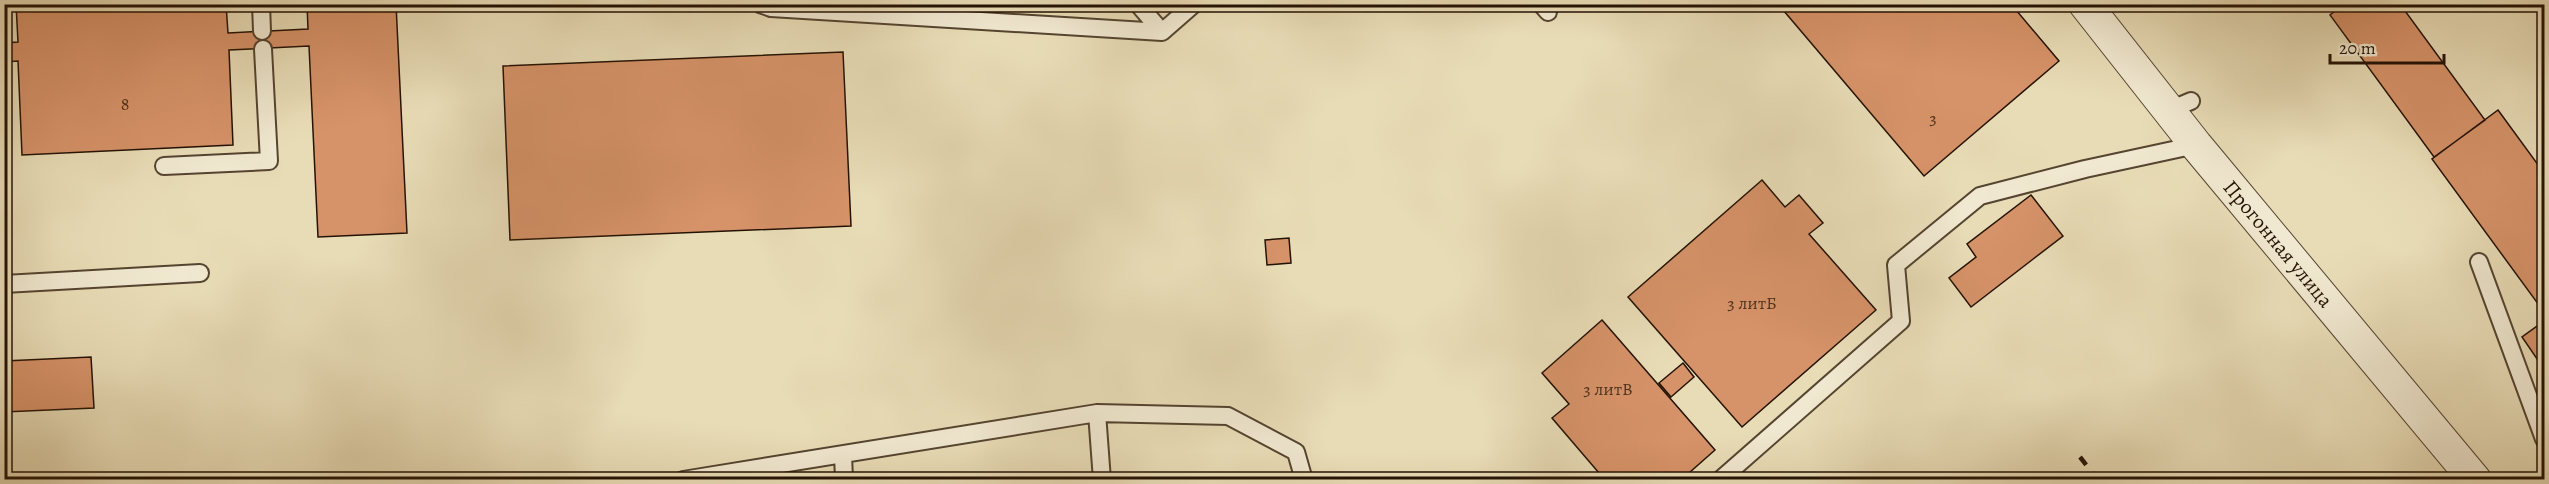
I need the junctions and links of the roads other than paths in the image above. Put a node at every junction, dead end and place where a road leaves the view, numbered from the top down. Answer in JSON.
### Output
{"nodes":[{"id":1,"x":261,"y":4,"type":"edge"},
{"id":2,"x":760,"y":4,"type":"edge"},
{"id":3,"x":1138,"y":4,"type":"edge"},
{"id":4,"x":1194,"y":4,"type":"edge"},
{"id":5,"x":2085,"y":5,"type":"edge"},
{"id":6,"x":262,"y":31,"type":"dead end"},
{"id":7,"x":1162,"y":32,"type":"junction"},
{"id":8,"x":263,"y":49,"type":"dead end"},
{"id":9,"x":2196,"y":145,"type":"junction"},
{"id":10,"x":164,"y":166,"type":"dead end"},
{"id":11,"x":2479,"y":261,"type":"dead end"},
{"id":12,"x":200,"y":273,"type":"dead end"},
{"id":13,"x":4,"y":285,"type":"edge"},
{"id":14,"x":1097,"y":413,"type":"junction"},
{"id":15,"x":2544,"y":439,"type":"edge"},
{"id":16,"x":843,"y":454,"type":"junction"},
{"id":17,"x":683,"y":480,"type":"edge"},
{"id":18,"x":844,"y":480,"type":"edge"},
{"id":19,"x":1102,"y":480,"type":"edge"},
{"id":20,"x":1304,"y":480,"type":"edge"},
{"id":21,"x":1720,"y":480,"type":"edge"},
{"id":22,"x":2475,"y":480,"type":"edge"}],
"edges":[{"from":1,"to":6,"type":"lane"},
{"from":2,"to":7,"type":"lane"},
{"from":3,"to":7,"type":"lane"},
{"from":4,"to":7,"type":"lane"},
{"from":5,"to":9,"type":"street","name":"Прогонная улица"},
{"from":8,"to":10,"type":"lane"},
{"from":9,"to":21,"type":"lane"},
{"from":9,"to":22,"type":"street","name":"Прогонная улица"},
{"from":11,"to":15,"type":"lane"},
{"from":12,"to":13,"type":"lane"},
{"from":14,"to":16,"type":"lane"},
{"from":14,"to":19,"type":"lane"},
{"from":14,"to":20,"type":"lane"},
{"from":16,"to":17,"type":"lane"},
{"from":16,"to":18,"type":"lane"}]}
